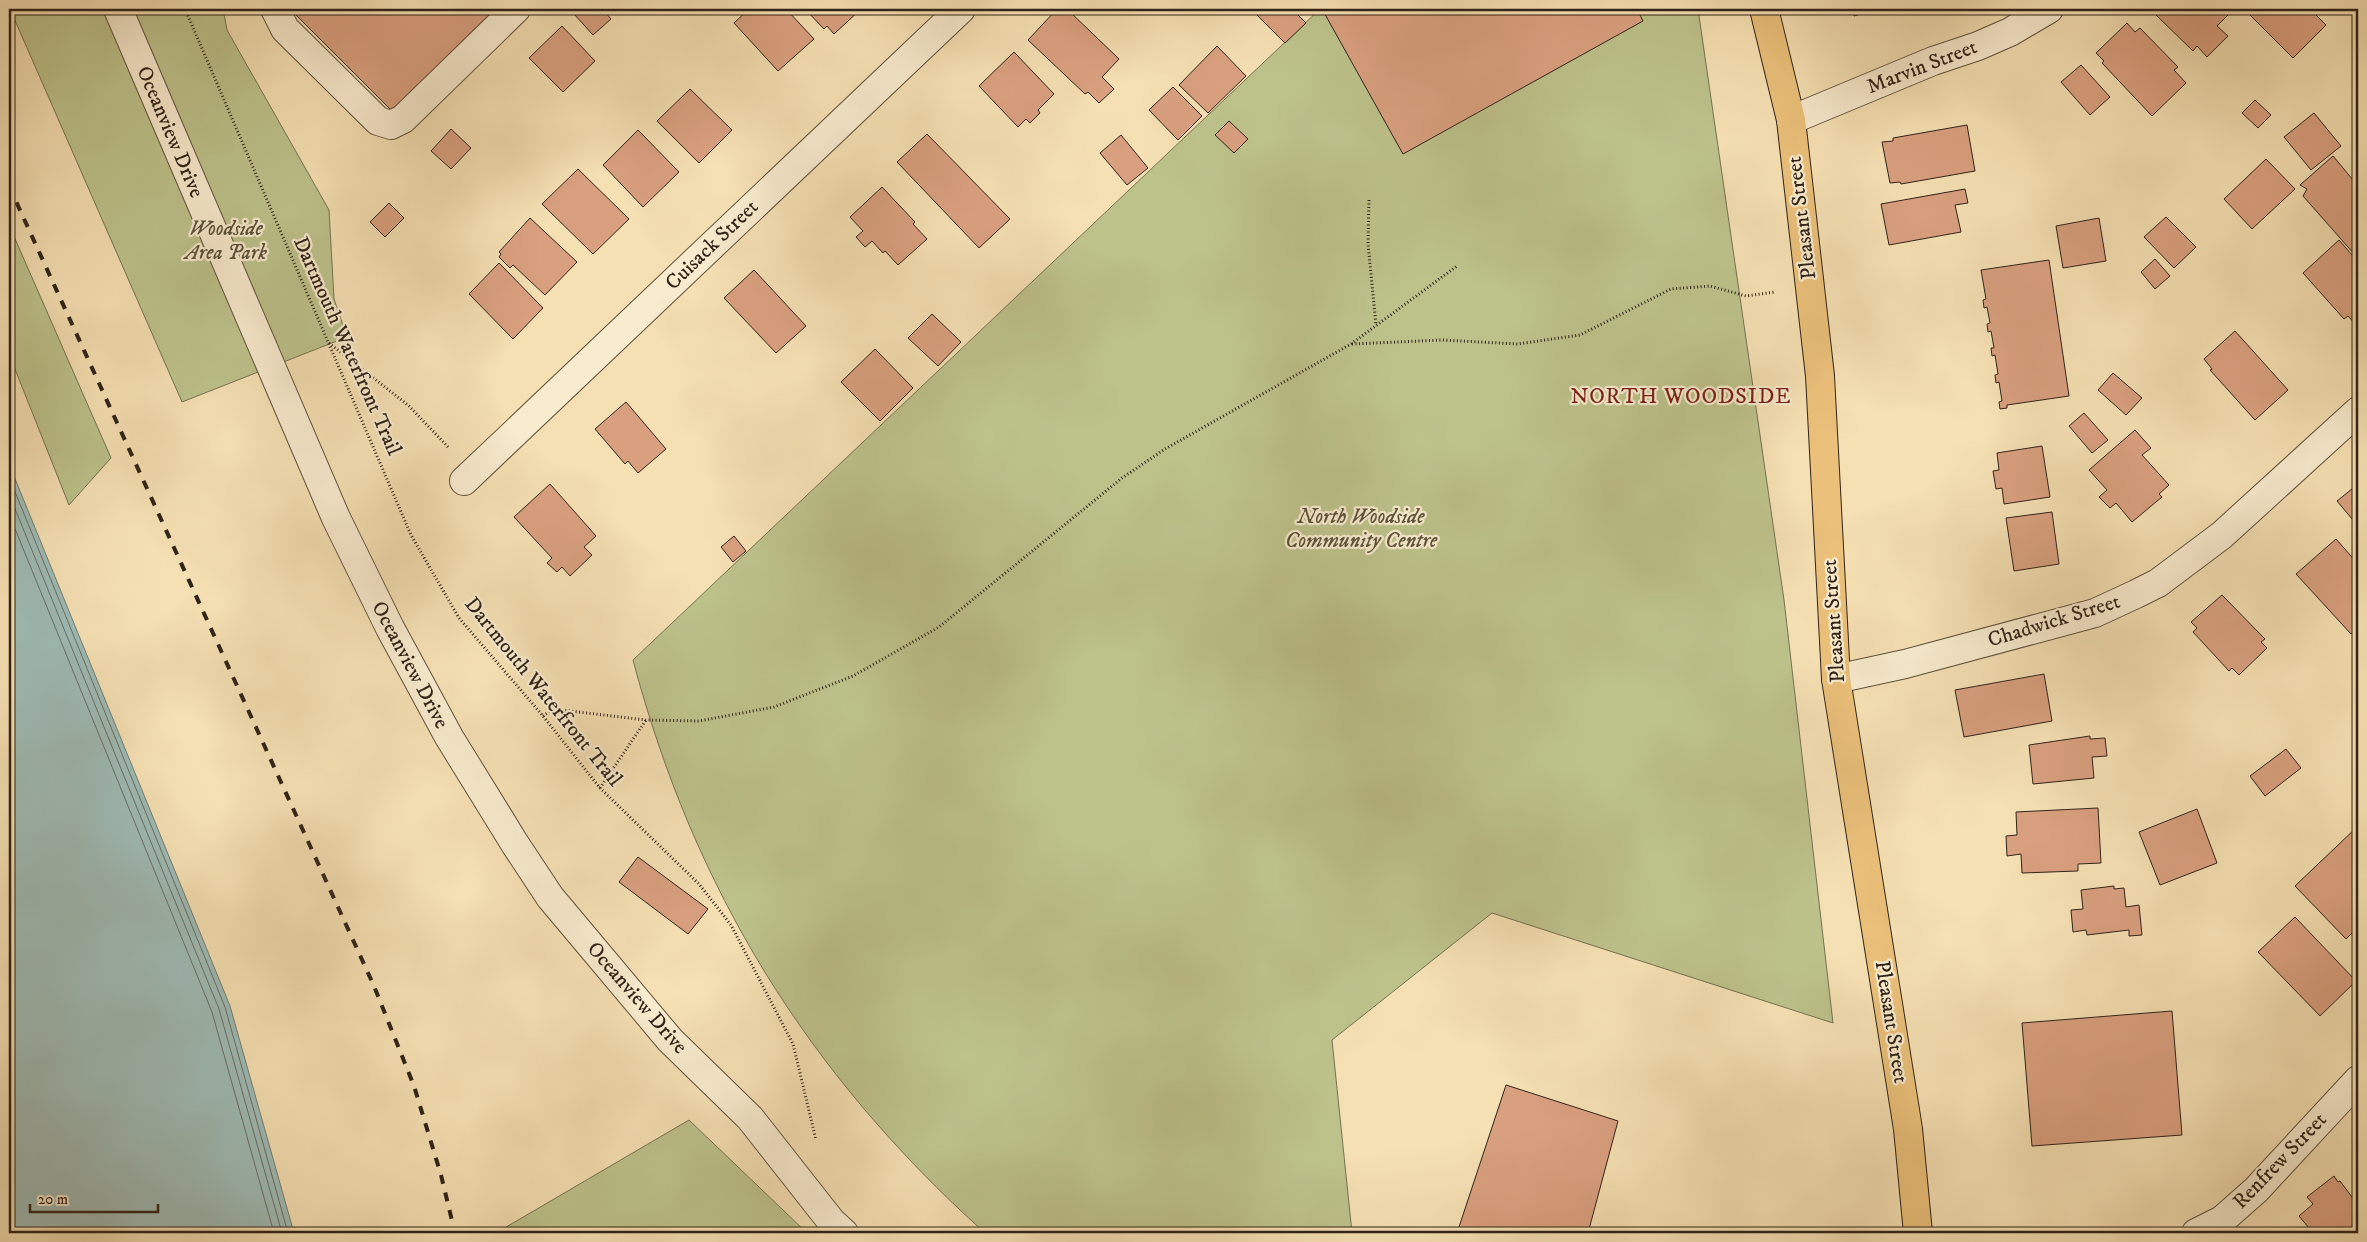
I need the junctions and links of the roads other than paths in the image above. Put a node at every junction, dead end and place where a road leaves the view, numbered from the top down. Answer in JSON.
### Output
{"nodes":[{"id":1,"x":118,"y":9,"type":"edge"},
{"id":2,"x":275,"y":9,"type":"edge"},
{"id":3,"x":516,"y":9,"type":"edge"},
{"id":4,"x":961,"y":9,"type":"edge"},
{"id":5,"x":1764,"y":9,"type":"edge"},
{"id":6,"x":2049,"y":9,"type":"edge"},
{"id":7,"x":1791,"y":120,"type":"junction"},
{"id":8,"x":2358,"y":411,"type":"edge"},
{"id":9,"x":464,"y":481,"type":"road end"},
{"id":10,"x":1836,"y":679,"type":"junction"},
{"id":11,"x":2358,"y":1080,"type":"edge"},
{"id":12,"x":844,"y":1233,"type":"edge"},
{"id":13,"x":1918,"y":1233,"type":"edge"},
{"id":14,"x":2196,"y":1233,"type":"edge"}],
"edges":[{"from":1,"to":12,"type":"street","name":"Oceanview Drive"},
{"from":2,"to":3,"type":"street"},
{"from":4,"to":9,"type":"street","name":"Cuisack Street"},
{"from":5,"to":7,"type":"main road","name":"Pleasant Street"},
{"from":6,"to":7,"type":"street","name":"Marvin Street"},
{"from":7,"to":10,"type":"main road","name":"Pleasant Street"},
{"from":8,"to":10,"type":"street","name":"Chadwick Street"},
{"from":10,"to":13,"type":"main road","name":"Pleasant Street"},
{"from":11,"to":14,"type":"street","name":"Renfrew Street"}]}
